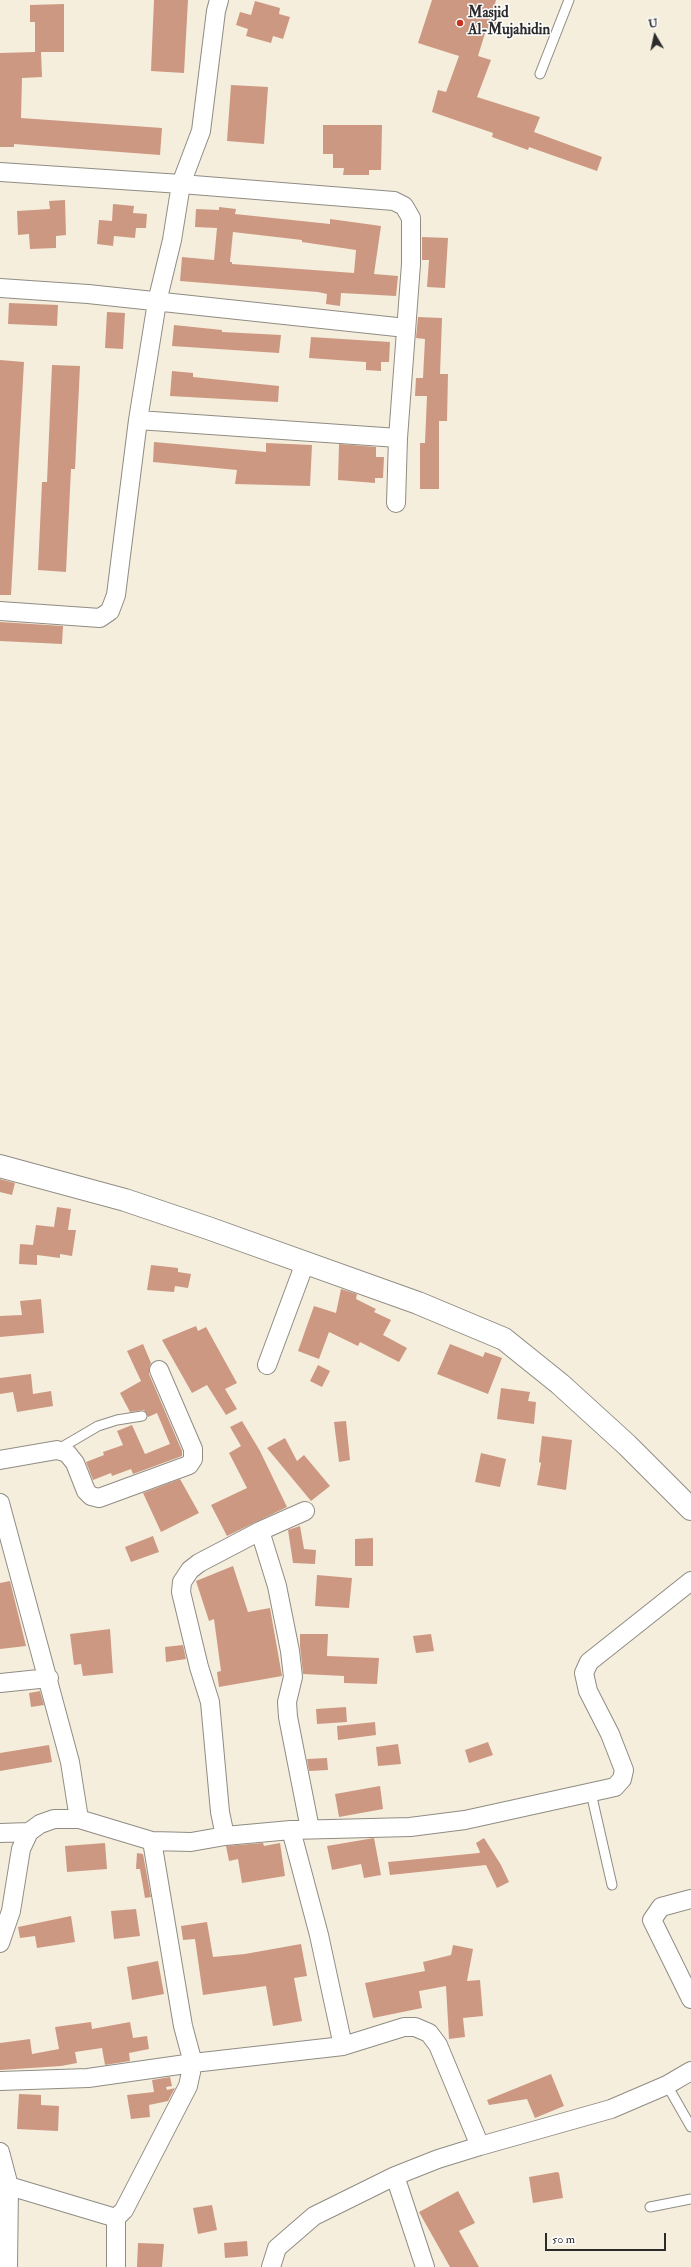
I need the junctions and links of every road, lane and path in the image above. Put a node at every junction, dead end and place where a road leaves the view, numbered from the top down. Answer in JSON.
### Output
{"nodes":[{"id":1,"x":219,"y":0,"type":"edge"},
{"id":2,"x":569,"y":0,"type":"edge"},
{"id":3,"x":540,"y":74,"type":"dead end"},
{"id":4,"x":0,"y":172,"type":"edge"},
{"id":5,"x":181,"y":184,"type":"junction"},
{"id":6,"x":0,"y":288,"type":"edge"},
{"id":7,"x":157,"y":302,"type":"junction"},
{"id":8,"x":406,"y":328,"type":"junction"},
{"id":9,"x":138,"y":420,"type":"junction"},
{"id":10,"x":398,"y":438,"type":"junction"},
{"id":11,"x":396,"y":503,"type":"dead end"},
{"id":12,"x":0,"y":611,"type":"edge"},
{"id":13,"x":0,"y":1166,"type":"edge"},
{"id":14,"x":305,"y":1263,"type":"junction"},
{"id":15,"x":267,"y":1365,"type":"dead end"},
{"id":16,"x":159,"y":1370,"type":"dead end"},
{"id":17,"x":142,"y":1416,"type":"dead end"},
{"id":18,"x":57,"y":1450,"type":"junction"},
{"id":19,"x":0,"y":1460,"type":"edge"},
{"id":20,"x":0,"y":1503,"type":"edge"},
{"id":21,"x":691,"y":1509,"type":"edge"},
{"id":22,"x":305,"y":1511,"type":"dead end"},
{"id":23,"x":260,"y":1531,"type":"junction"},
{"id":24,"x":691,"y":1581,"type":"edge"},
{"id":25,"x":49,"y":1678,"type":"junction"},
{"id":26,"x":0,"y":1683,"type":"edge"},
{"id":27,"x":591,"y":1793,"type":"junction"},
{"id":28,"x":79,"y":1819,"type":"junction"},
{"id":29,"x":310,"y":1829,"type":"junction"},
{"id":30,"x":291,"y":1830,"type":"junction"},
{"id":31,"x":29,"y":1832,"type":"junction"},
{"id":32,"x":0,"y":1833,"type":"edge"},
{"id":33,"x":225,"y":1836,"type":"junction"},
{"id":34,"x":152,"y":1841,"type":"junction"},
{"id":35,"x":612,"y":1885,"type":"dead end"},
{"id":36,"x":691,"y":1899,"type":"edge"},
{"id":37,"x":0,"y":1943,"type":"edge"},
{"id":38,"x":691,"y":1999,"type":"edge"},
{"id":39,"x":343,"y":2046,"type":"junction"},
{"id":40,"x":193,"y":2063,"type":"junction"},
{"id":41,"x":691,"y":2071,"type":"edge"},
{"id":42,"x":0,"y":2081,"type":"edge"},
{"id":43,"x":667,"y":2085,"type":"junction"},
{"id":44,"x":691,"y":2127,"type":"edge"},
{"id":45,"x":480,"y":2146,"type":"junction"},
{"id":46,"x":0,"y":2152,"type":"edge"},
{"id":47,"x":395,"y":2176,"type":"junction"},
{"id":48,"x":9,"y":2186,"type":"junction"},
{"id":49,"x":691,"y":2199,"type":"edge"},
{"id":50,"x":650,"y":2207,"type":"dead end"},
{"id":51,"x":116,"y":2218,"type":"junction"},
{"id":52,"x":8,"y":2267,"type":"edge"},
{"id":53,"x":116,"y":2267,"type":"edge"},
{"id":54,"x":272,"y":2267,"type":"edge"},
{"id":55,"x":426,"y":2267,"type":"edge"}],
"edges":[{"from":1,"to":5,"type":"street"},
{"from":2,"to":3,"type":"lane"},
{"from":4,"to":5,"type":"street"},
{"from":5,"to":7,"type":"street"},
{"from":5,"to":8,"type":"street"},
{"from":6,"to":7,"type":"street"},
{"from":7,"to":8,"type":"street"},
{"from":7,"to":9,"type":"street"},
{"from":8,"to":10,"type":"street"},
{"from":9,"to":10,"type":"street"},
{"from":9,"to":12,"type":"street"},
{"from":10,"to":11,"type":"street"},
{"from":13,"to":14,"type":"street"},
{"from":14,"to":15,"type":"street"},
{"from":14,"to":21,"type":"street"},
{"from":16,"to":18,"type":"street"},
{"from":17,"to":18,"type":"lane"},
{"from":18,"to":19,"type":"street"},
{"from":20,"to":25,"type":"street"},
{"from":22,"to":23,"type":"street"},
{"from":23,"to":29,"type":"street"},
{"from":23,"to":33,"type":"street"},
{"from":24,"to":27,"type":"street"},
{"from":25,"to":26,"type":"street"},
{"from":25,"to":28,"type":"street"},
{"from":27,"to":29,"type":"street"},
{"from":27,"to":35,"type":"lane"},
{"from":28,"to":31,"type":"street"},
{"from":28,"to":34,"type":"street"},
{"from":29,"to":30,"type":"street"},
{"from":30,"to":33,"type":"street"},
{"from":30,"to":39,"type":"street"},
{"from":31,"to":32,"type":"street"},
{"from":31,"to":37,"type":"street"},
{"from":33,"to":34,"type":"street"},
{"from":34,"to":40,"type":"street"},
{"from":36,"to":38,"type":"street"},
{"from":39,"to":40,"type":"street"},
{"from":39,"to":45,"type":"street"},
{"from":40,"to":42,"type":"street"},
{"from":40,"to":51,"type":"street"},
{"from":41,"to":43,"type":"street"},
{"from":43,"to":44,"type":"lane"},
{"from":43,"to":45,"type":"street"},
{"from":45,"to":47,"type":"street"},
{"from":46,"to":48,"type":"street"},
{"from":47,"to":54,"type":"street"},
{"from":47,"to":55,"type":"street"},
{"from":48,"to":51,"type":"street"},
{"from":48,"to":52,"type":"street"},
{"from":49,"to":50,"type":"lane"},
{"from":51,"to":53,"type":"street"}]}
